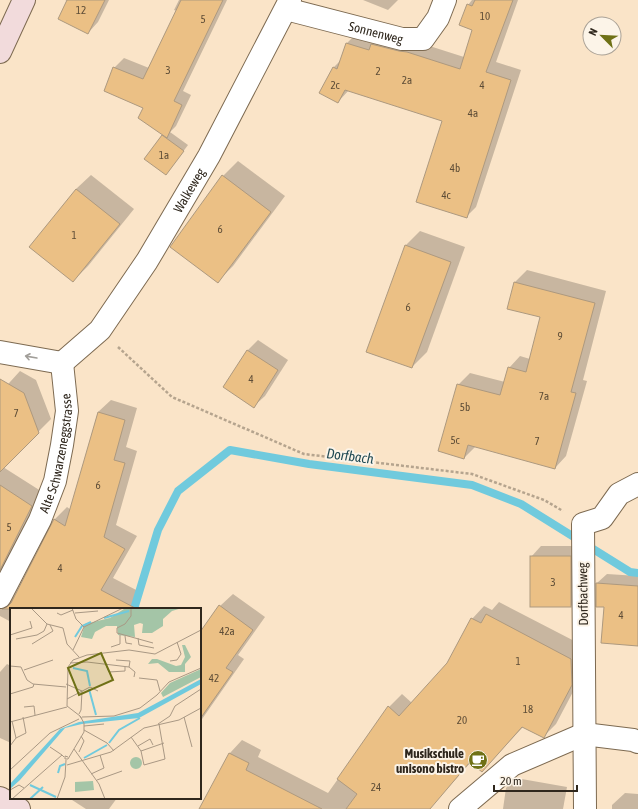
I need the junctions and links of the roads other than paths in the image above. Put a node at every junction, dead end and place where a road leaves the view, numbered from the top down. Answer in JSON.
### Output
{"nodes":[{"id":1,"x":24,"y":0,"type":"edge"},
{"id":2,"x":445,"y":0,"type":"edge"},
{"id":3,"x":288,"y":4,"type":"edge"},
{"id":4,"x":0,"y":52,"type":"edge"},
{"id":5,"x":0,"y":352,"type":"edge"},
{"id":6,"x":62,"y":363,"type":"junction"},
{"id":7,"x":638,"y":484,"type":"edge"},
{"id":8,"x":0,"y":597,"type":"edge"},
{"id":9,"x":584,"y":734,"type":"junction"},
{"id":10,"x":638,"y":742,"type":"edge"},
{"id":11,"x":0,"y":798,"type":"edge"},
{"id":12,"x":19,"y":809,"type":"edge"},
{"id":13,"x":460,"y":809,"type":"edge"},
{"id":14,"x":585,"y":809,"type":"edge"}],
"edges":[{"from":1,"to":4,"type":"main road"},
{"from":2,"to":3,"type":"street","name":"Sonnenweg"},
{"from":3,"to":6,"type":"street","name":"Walkeweg"},
{"from":6,"to":5,"type":"street","one_way":true},
{"from":6,"to":8,"type":"street","name":"Alte Schwarzeneggstrasse"},
{"from":7,"to":9,"type":"street","name":"Dorfbachweg"},
{"from":9,"to":10,"type":"street"},
{"from":9,"to":13,"type":"street"},
{"from":9,"to":14,"type":"street","name":"Dorfbachweg"},
{"from":11,"to":12,"type":"main road"}]}
